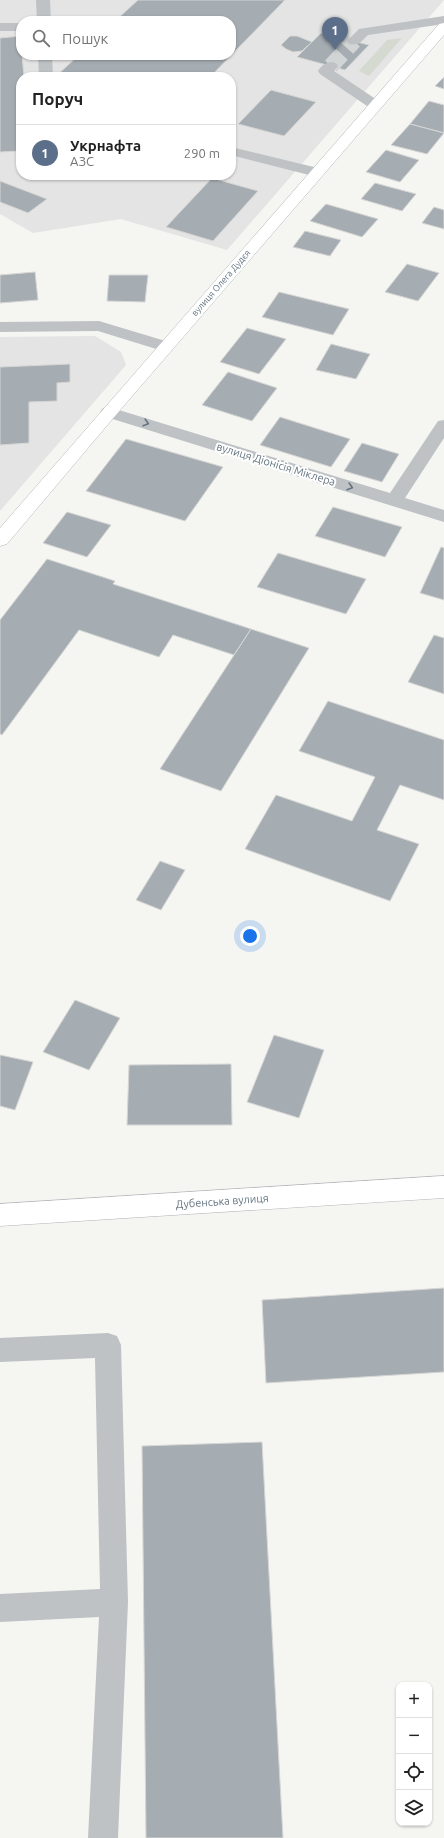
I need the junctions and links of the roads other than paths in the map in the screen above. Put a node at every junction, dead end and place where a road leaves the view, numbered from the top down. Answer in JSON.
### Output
{"nodes":[{"id":1,"x":43,"y":0,"type":"edge"},
{"id":2,"x":44,"y":16,"type":"edge"},
{"id":3,"x":444,"y":20,"type":"edge"},
{"id":4,"x":444,"y":26,"type":"edge"},
{"id":5,"x":0,"y":27,"type":"edge"},
{"id":6,"x":16,"y":27,"type":"edge"},
{"id":7,"x":354,"y":41,"type":"tunnel mouth"},
{"id":8,"x":45,"y":60,"type":"edge"},
{"id":9,"x":331,"y":66,"type":"dead end"},
{"id":10,"x":46,"y":72,"type":"edge"},
{"id":11,"x":375,"y":105,"type":"junction"},
{"id":12,"x":236,"y":151,"type":"edge"},
{"id":13,"x":317,"y":172,"type":"junction"},
{"id":14,"x":0,"y":327,"type":"edge"},
{"id":15,"x":166,"y":347,"type":"junction"},
{"id":16,"x":109,"y":412,"type":"junction"},
{"id":17,"x":444,"y":425,"type":"edge"},
{"id":18,"x":394,"y":501,"type":"junction"},
{"id":19,"x":444,"y":516,"type":"edge"},
{"id":20,"x":0,"y":540,"type":"edge"},
{"id":21,"x":444,"y":1187,"type":"edge"},
{"id":22,"x":0,"y":1215,"type":"edge"},
{"id":23,"x":0,"y":1350,"type":"edge"},
{"id":24,"x":114,"y":1602,"type":"junction"},
{"id":25,"x":0,"y":1608,"type":"edge"},
{"id":26,"x":103,"y":1838,"type":"edge"}],
"edges":[{"from":1,"to":2,"type":"street"},
{"from":3,"to":7,"type":"street"},
{"from":4,"to":11,"type":"main road","name":"вулиця Олега Дудєя"},
{"from":5,"to":6,"type":"street"},
{"from":8,"to":10,"type":"street"},
{"from":9,"to":11,"type":"street"},
{"from":11,"to":13,"type":"main road","name":"вулиця Олега Дудєя"},
{"from":12,"to":13,"type":"street"},
{"from":13,"to":15,"type":"main road","name":"вулиця Олега Дудєя"},
{"from":14,"to":15,"type":"street"},
{"from":15,"to":16,"type":"main road","name":"вулиця Олега Дудєя"},
{"from":16,"to":18,"type":"street","name":"вулиця Діонісія Міклера","one_way":true},
{"from":16,"to":20,"type":"main road","name":"вулиця Олега Дудєя"},
{"from":17,"to":18,"type":"street"},
{"from":18,"to":19,"type":"street","name":"вулиця Діонісія Міклера"},
{"from":21,"to":22,"type":"main road","name":"Дубенська вулиця"},
{"from":23,"to":24,"type":"street"},
{"from":24,"to":25,"type":"street"},
{"from":24,"to":26,"type":"street"}]}
